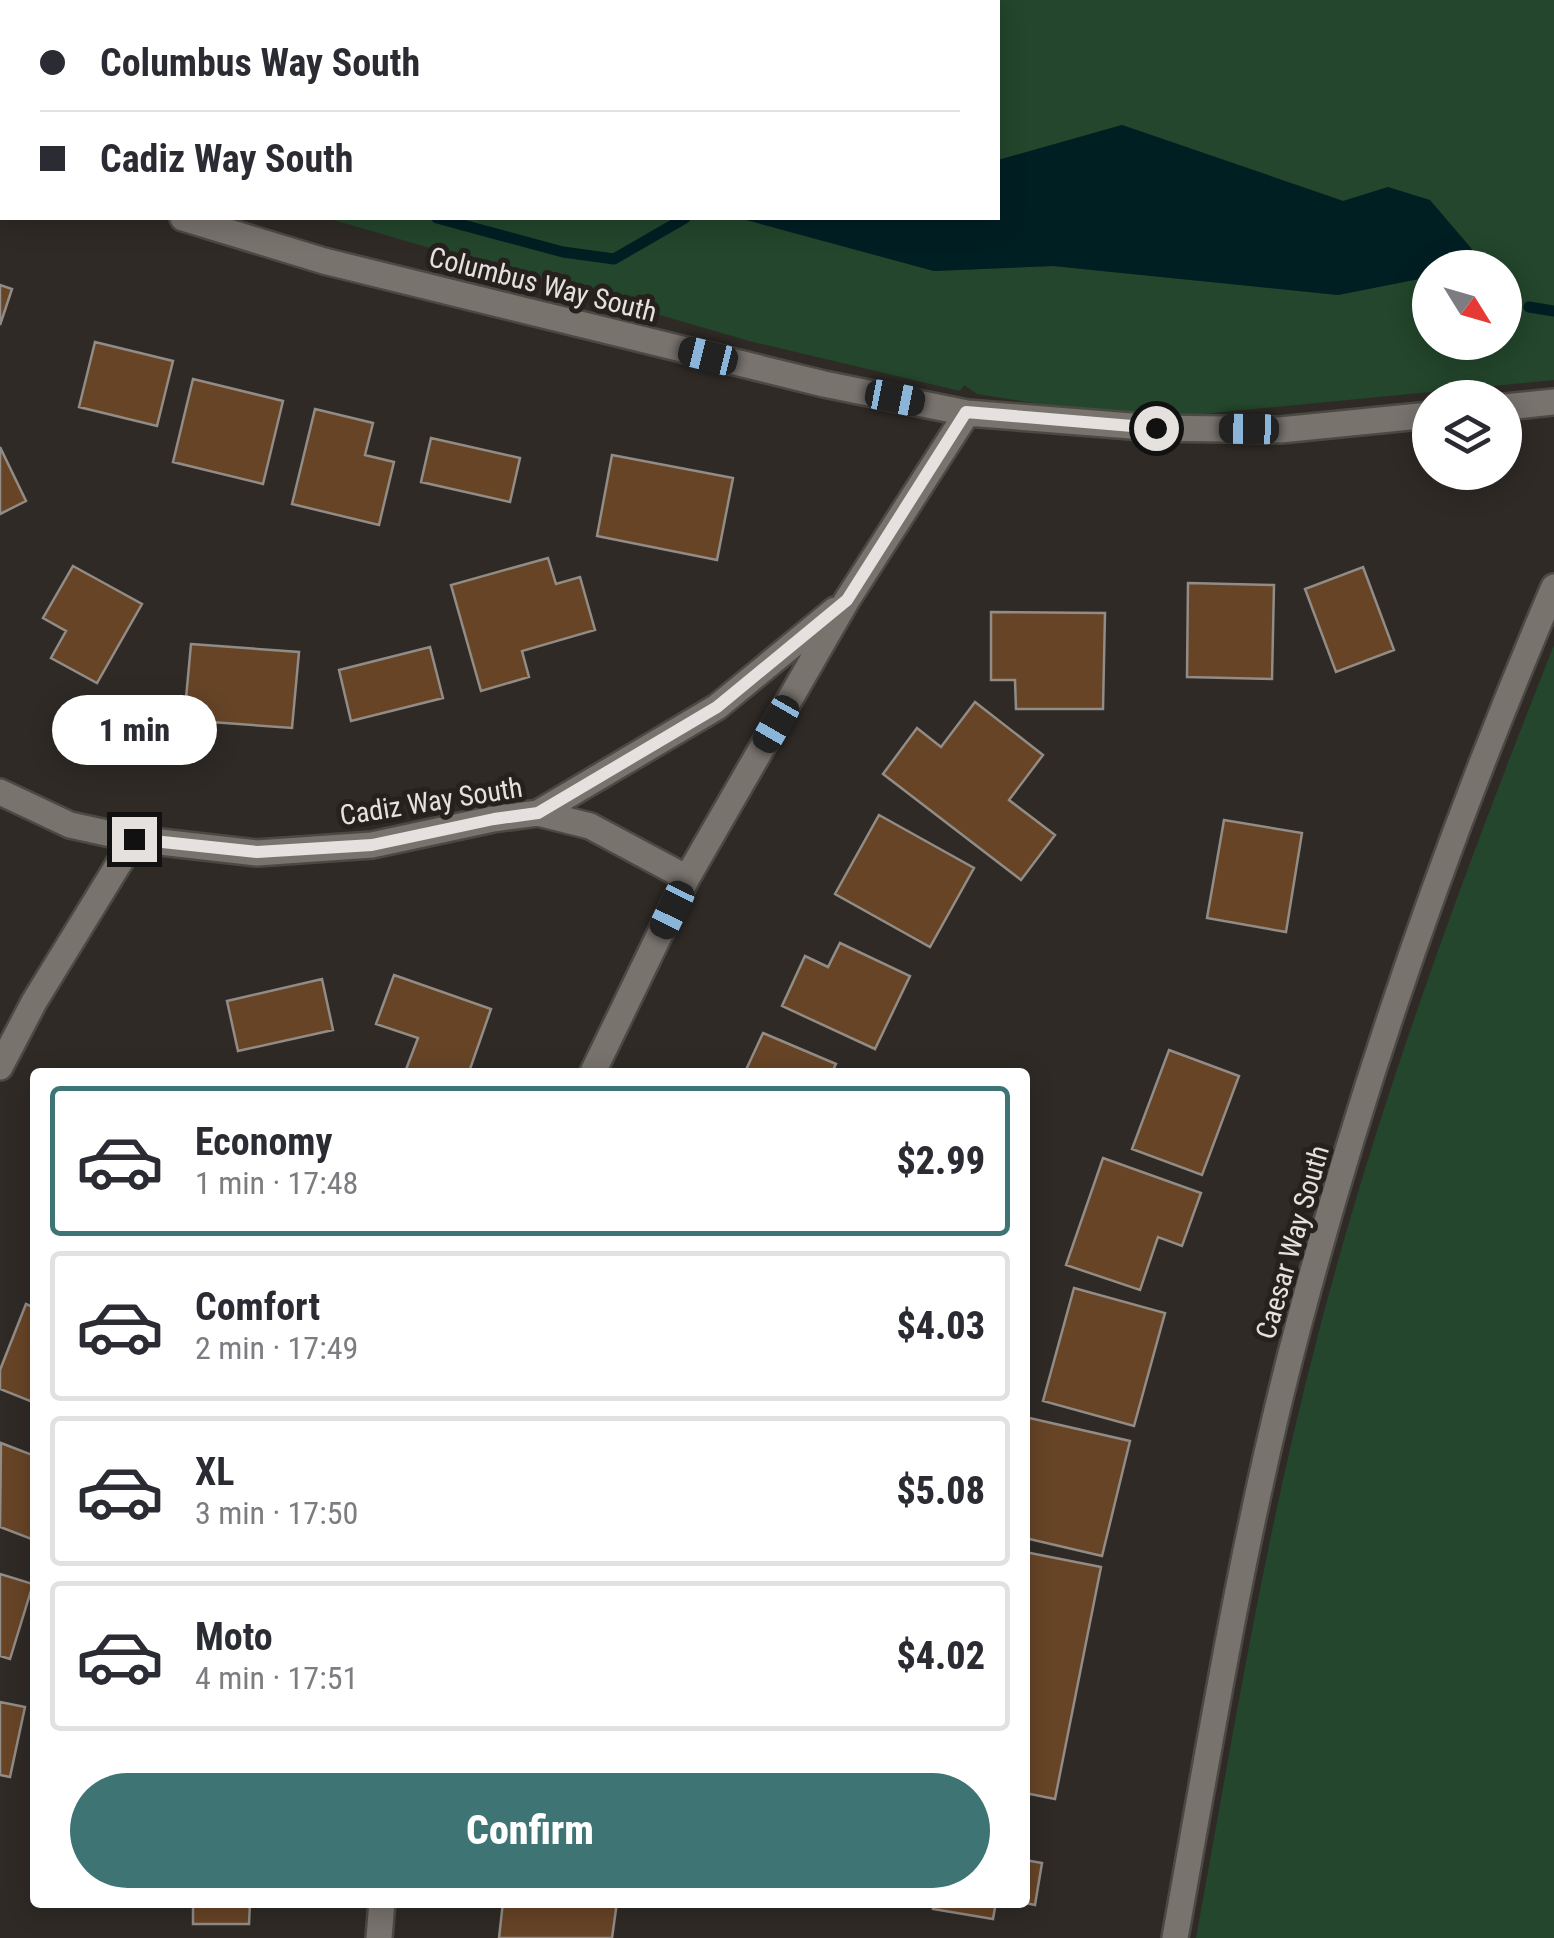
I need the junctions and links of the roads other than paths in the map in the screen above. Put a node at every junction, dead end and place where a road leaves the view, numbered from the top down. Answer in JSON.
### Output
{"nodes":[{"id":1,"x":189,"y":220,"type":"edge"},
{"id":2,"x":1554,"y":402,"type":"edge"},
{"id":3,"x":1522,"y":405,"type":"edge"},
{"id":4,"x":966,"y":412,"type":"junction"},
{"id":5,"x":1412,"y":417,"type":"edge"},
{"id":6,"x":1554,"y":588,"type":"edge"},
{"id":7,"x":847,"y":600,"type":"junction"},
{"id":8,"x":0,"y":792,"type":"edge"},
{"id":9,"x":538,"y":813,"type":"junction"},
{"id":10,"x":134,"y":839,"type":"junction"},
{"id":11,"x":687,"y":878,"type":"junction"},
{"id":12,"x":0,"y":1067,"type":"edge"},
{"id":13,"x":595,"y":1068,"type":"edge"},
{"id":14,"x":382,"y":1908,"type":"edge"},
{"id":15,"x":379,"y":1938,"type":"edge"},
{"id":16,"x":1174,"y":1938,"type":"edge"}],
"edges":[{"from":1,"to":4,"type":"street","name":"Columbus Way South"},
{"from":2,"to":3,"type":"street"},
{"from":4,"to":5,"type":"street","name":"Columbus Way South"},
{"from":4,"to":7,"type":"street"},
{"from":6,"to":16,"type":"street","name":"Caesar Way South"},
{"from":7,"to":9,"type":"street"},
{"from":7,"to":11,"type":"street"},
{"from":8,"to":10,"type":"street","name":"Cadiz Way South"},
{"from":9,"to":10,"type":"street","name":"Cadiz Way South"},
{"from":9,"to":11,"type":"street","name":"Cadiz Way South"},
{"from":10,"to":12,"type":"street"},
{"from":11,"to":13,"type":"street"},
{"from":14,"to":15,"type":"street"}]}
